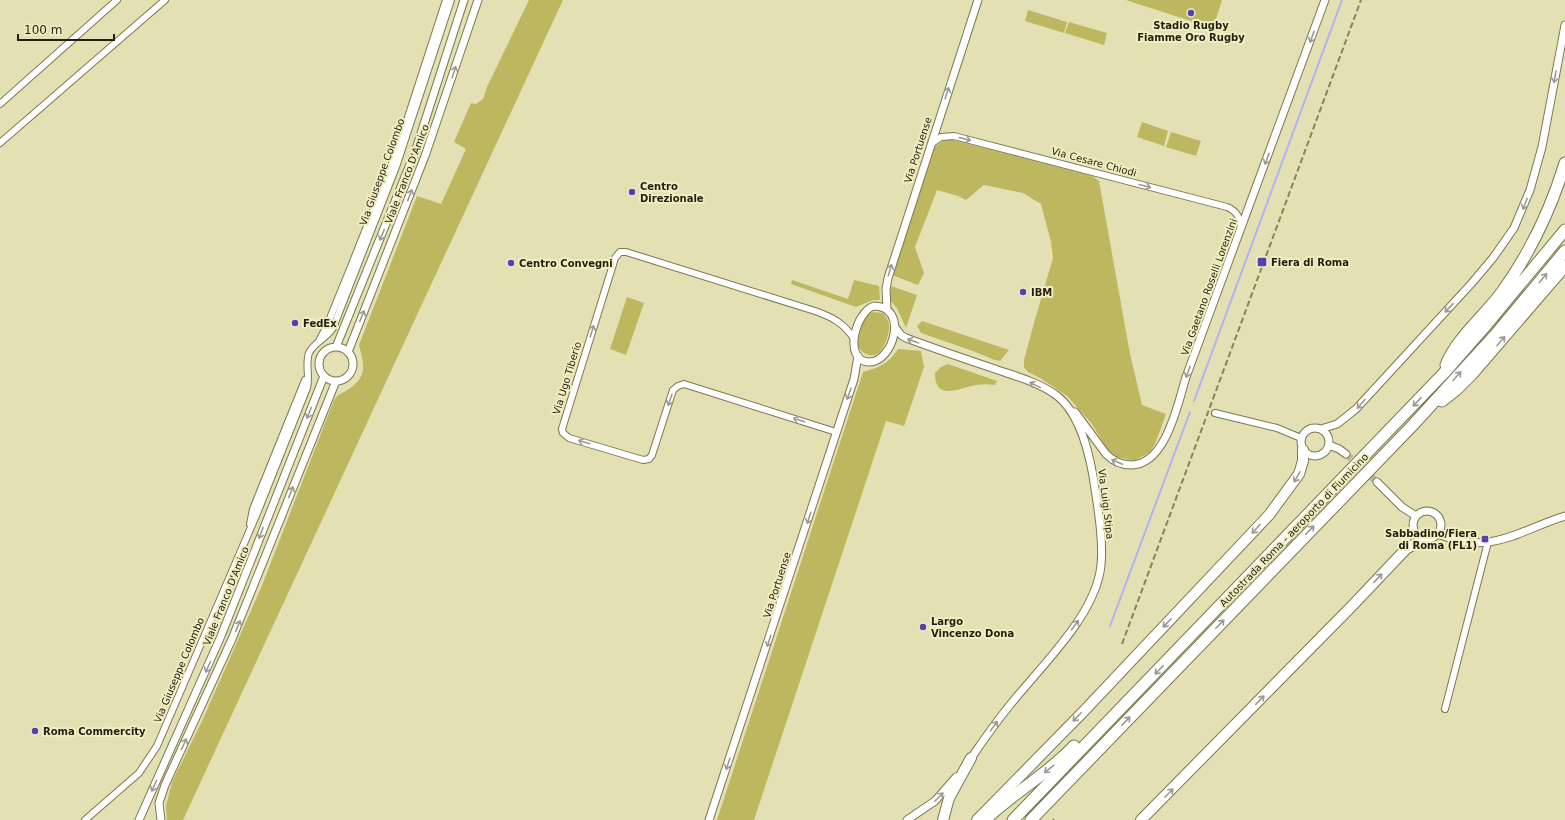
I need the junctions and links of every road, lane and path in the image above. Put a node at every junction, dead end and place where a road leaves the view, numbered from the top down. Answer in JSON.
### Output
{"nodes":[{"id":1,"x":117,"y":0,"type":"edge"},
{"id":2,"x":165,"y":0,"type":"edge"},
{"id":3,"x":446,"y":0,"type":"edge"},
{"id":4,"x":451,"y":0,"type":"edge"},
{"id":5,"x":464,"y":0,"type":"edge"},
{"id":6,"x":478,"y":0,"type":"edge"},
{"id":7,"x":978,"y":0,"type":"edge"},
{"id":8,"x":1325,"y":0,"type":"edge"},
{"id":9,"x":1565,"y":25,"type":"edge"},
{"id":10,"x":0,"y":104,"type":"edge"},
{"id":11,"x":0,"y":144,"type":"edge"},
{"id":12,"x":930,"y":145,"type":"junction"},
{"id":13,"x":1565,"y":163,"type":"edge"},
{"id":14,"x":1241,"y":230,"type":"junction"},
{"id":15,"x":1565,"y":230,"type":"edge"},
{"id":16,"x":1565,"y":251,"type":"edge"},
{"id":17,"x":1565,"y":266,"type":"edge"},
{"id":18,"x":887,"y":309,"type":"junction"},
{"id":19,"x":895,"y":327,"type":"junction"},
{"id":20,"x":854,"y":339,"type":"junction"},
{"id":21,"x":317,"y":343,"type":"junction"},
{"id":22,"x":336,"y":347,"type":"junction"},
{"id":23,"x":348,"y":352,"type":"junction"},
{"id":24,"x":858,"y":356,"type":"junction"},
{"id":25,"x":1444,"y":373,"type":"junction"},
{"id":26,"x":324,"y":376,"type":"junction"},
{"id":27,"x":336,"y":381,"type":"junction"},
{"id":28,"x":1056,"y":395,"type":"junction"},
{"id":29,"x":1215,"y":413,"type":"dead end"},
{"id":30,"x":1412,"y":426,"type":"junction"},
{"id":31,"x":1321,"y":429,"type":"junction"},
{"id":32,"x":836,"y":432,"type":"junction"},
{"id":33,"x":1301,"y":438,"type":"junction"},
{"id":34,"x":1329,"y":445,"type":"junction"},
{"id":35,"x":1303,"y":450,"type":"junction"},
{"id":36,"x":1346,"y":454,"type":"tunnel mouth"},
{"id":37,"x":1377,"y":482,"type":"tunnel mouth"},
{"id":38,"x":1416,"y":516,"type":"junction"},
{"id":39,"x":1565,"y":516,"type":"edge"},
{"id":40,"x":1438,"y":534,"type":"junction"},
{"id":41,"x":1424,"y":539,"type":"junction"},
{"id":42,"x":1488,"y":542,"type":"junction"},
{"id":43,"x":1141,"y":688,"type":"junction"},
{"id":44,"x":1445,"y":709,"type":"dead end"},
{"id":45,"x":971,"y":758,"type":"junction"},
{"id":46,"x":85,"y":820,"type":"edge"},
{"id":47,"x":139,"y":820,"type":"edge"},
{"id":48,"x":161,"y":820,"type":"edge"},
{"id":49,"x":709,"y":820,"type":"edge"},
{"id":50,"x":907,"y":820,"type":"edge"},
{"id":51,"x":943,"y":820,"type":"edge"},
{"id":52,"x":977,"y":820,"type":"edge"},
{"id":53,"x":985,"y":820,"type":"edge"},
{"id":54,"x":1013,"y":820,"type":"edge"},
{"id":55,"x":1031,"y":820,"type":"edge"},
{"id":56,"x":1141,"y":820,"type":"edge"}],
"edges":[{"from":1,"to":10,"type":"street"},
{"from":2,"to":11,"type":"street"},
{"from":3,"to":21,"type":"street","name":"Via Giuseppe Colombo"},
{"from":4,"to":21,"type":"street","name":"Via Giuseppe Colombo"},
{"from":5,"to":22,"type":"street","name":"Viale Franco D'Amico","one_way":true},
{"from":23,"to":6,"type":"street","name":"Viale Franco D'Amico","one_way":true},
{"from":12,"to":7,"type":"street","name":"Via Portuense","one_way":true},
{"from":8,"to":14,"type":"street","name":"Via Gaetano Roselli Lorenzini","one_way":true},
{"from":9,"to":31,"type":"street","one_way":true},
{"from":12,"to":14,"type":"street","name":"Via Cesare Chiodi","one_way":true},
{"from":18,"to":12,"type":"street","name":"Via Portuense","one_way":true},
{"from":13,"to":25,"type":"highway"},
{"from":14,"to":28,"type":"street","name":"Via Gaetano Roselli Lorenzini","one_way":true},
{"from":15,"to":25,"type":"highway","name":"Autostrada Roma - aeroporto di Fiumicino"},
{"from":30,"to":16,"type":"highway","name":"Autostrada Roma - aeroporto di Fiumicino","one_way":true},
{"from":30,"to":17,"type":"highway","one_way":true},
{"from":18,"to":19,"type":"street"},
{"from":18,"to":20,"type":"street"},
{"from":19,"to":24,"type":"street"},
{"from":28,"to":19,"type":"street","name":"Via Luigi Stipa","one_way":true},
{"from":20,"to":24,"type":"street"},
{"from":32,"to":20,"type":"street","name":"Via Ugo Tiberio","one_way":true},
{"from":21,"to":46,"type":"street","name":"Via Giuseppe Colombo"},
{"from":22,"to":23,"type":"street"},
{"from":22,"to":26,"type":"street"},
{"from":23,"to":27,"type":"street"},
{"from":24,"to":32,"type":"street","name":"Via Portuense","one_way":true},
{"from":25,"to":43,"type":"highway","name":"Autostrada Roma - aeroporto di Fiumicino","one_way":true},
{"from":26,"to":27,"type":"street"},
{"from":26,"to":47,"type":"street","name":"Viale Franco D'Amico","one_way":true},
{"from":48,"to":27,"type":"street","one_way":true},
{"from":45,"to":28,"type":"street","name":"Via Luigi Stipa","one_way":true},
{"from":29,"to":33,"type":"street"},
{"from":55,"to":30,"type":"highway","name":"Autostrada Roma - aeroporto di Fiumicino","one_way":true},
{"from":31,"to":33,"type":"street"},
{"from":31,"to":34,"type":"street"},
{"from":32,"to":49,"type":"street","name":"Via Portuense","one_way":true},
{"from":33,"to":35,"type":"street"},
{"from":34,"to":35,"type":"street"},
{"from":34,"to":36,"type":"street"},
{"from":35,"to":52,"type":"highway","one_way":true},
{"from":37,"to":38,"type":"street"},
{"from":38,"to":40,"type":"street"},
{"from":38,"to":41,"type":"street"},
{"from":39,"to":42,"type":"street"},
{"from":40,"to":41,"type":"street"},
{"from":40,"to":42,"type":"street"},
{"from":56,"to":41,"type":"highway","one_way":true},
{"from":42,"to":44,"type":"street"},
{"from":43,"to":53,"type":"highway","one_way":true},
{"from":43,"to":54,"type":"highway","name":"Autostrada Roma - aeroporto di Fiumicino"},
{"from":50,"to":45,"type":"street","name":"Via Luigi Stipa","one_way":true},
{"from":45,"to":51,"type":"highway"}]}
